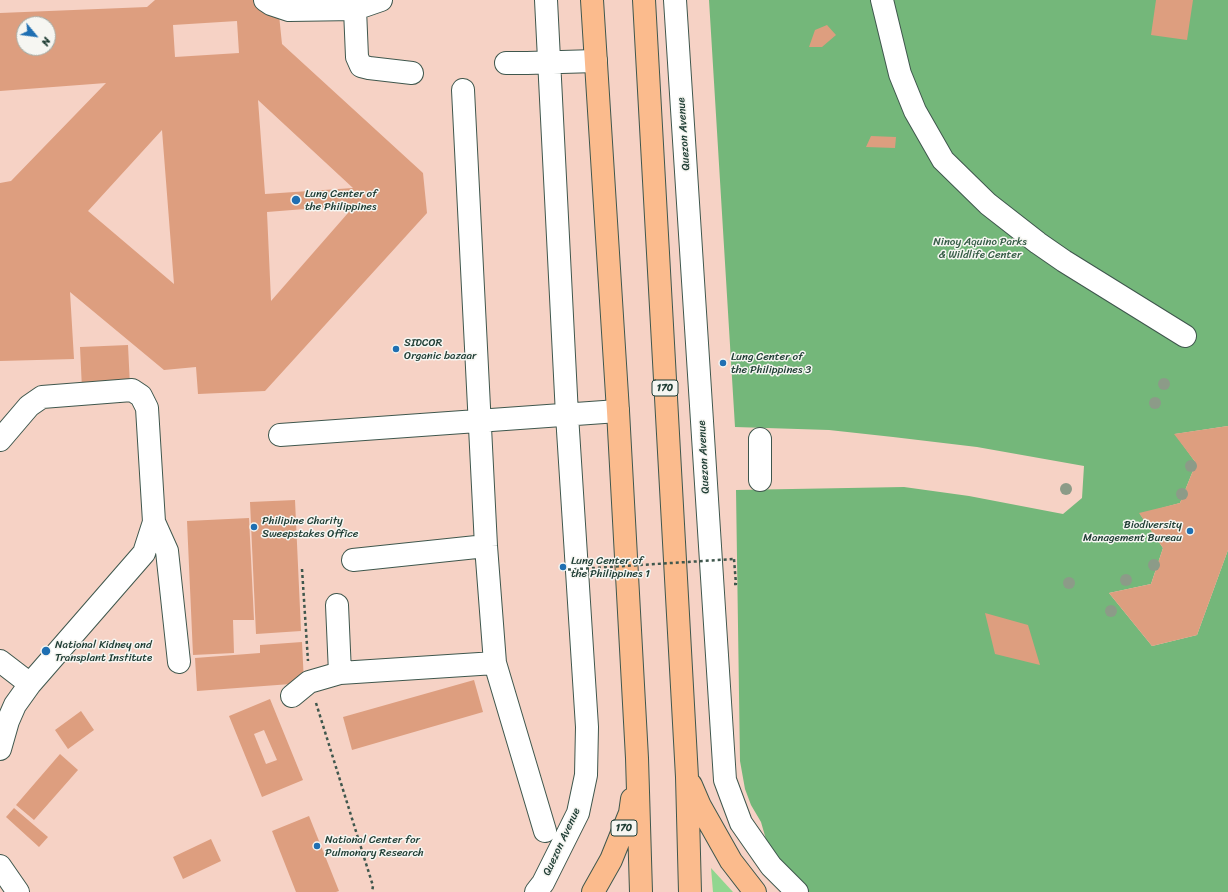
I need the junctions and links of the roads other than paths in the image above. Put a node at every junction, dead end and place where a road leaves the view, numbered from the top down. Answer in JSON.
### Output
{"nodes":[{"id":1,"x":265,"y":0,"type":"edge"},
{"id":2,"x":381,"y":0,"type":"edge"},
{"id":3,"x":546,"y":0,"type":"edge"},
{"id":4,"x":592,"y":0,"type":"edge"},
{"id":5,"x":644,"y":0,"type":"edge"},
{"id":6,"x":675,"y":0,"type":"edge"},
{"id":7,"x":882,"y":0,"type":"edge"},
{"id":8,"x":355,"y":9,"type":"junction"},
{"id":9,"x":596,"y":61,"type":"junction"},
{"id":10,"x":549,"y":62,"type":"junction"},
{"id":11,"x":506,"y":63,"type":"dead end"},
{"id":12,"x":412,"y":73,"type":"dead end"},
{"id":13,"x":463,"y":90,"type":"dead end"},
{"id":14,"x":1185,"y":336,"type":"dead end"},
{"id":15,"x":618,"y":411,"type":"junction"},
{"id":16,"x":567,"y":415,"type":"junction"},
{"id":17,"x":480,"y":421,"type":"junction"},
{"id":18,"x":280,"y":435,"type":"dead end"},
{"id":19,"x":760,"y":439,"type":"dead end"},
{"id":20,"x":0,"y":440,"type":"edge"},
{"id":21,"x":760,"y":480,"type":"dead end"},
{"id":22,"x":154,"y":522,"type":"junction"},
{"id":23,"x":486,"y":546,"type":"junction"},
{"id":24,"x":353,"y":560,"type":"dead end"},
{"id":25,"x":336,"y":605,"type":"dead end"},
{"id":26,"x":0,"y":661,"type":"edge"},
{"id":27,"x":179,"y":662,"type":"dead end"},
{"id":28,"x":495,"y":663,"type":"junction"},
{"id":29,"x":340,"y":674,"type":"junction"},
{"id":30,"x":30,"y":684,"type":"junction"},
{"id":31,"x":292,"y":696,"type":"dead end"},
{"id":32,"x":0,"y":749,"type":"edge"},
{"id":33,"x":637,"y":758,"type":"junction"},
{"id":34,"x":688,"y":777,"type":"junction"},
{"id":35,"x":545,"y":831,"type":"dead end"},
{"id":36,"x":0,"y":866,"type":"edge"},
{"id":37,"x":18,"y":892,"type":"edge"},
{"id":38,"x":536,"y":892,"type":"edge"},
{"id":39,"x":593,"y":892,"type":"edge"},
{"id":40,"x":641,"y":892,"type":"edge"},
{"id":41,"x":690,"y":892,"type":"edge"},
{"id":42,"x":755,"y":892,"type":"edge"},
{"id":43,"x":797,"y":892,"type":"edge"}],
"edges":[{"from":1,"to":8,"type":"street"},
{"from":2,"to":8,"type":"street"},
{"from":3,"to":10,"type":"street","name":"Quezon Avenue"},
{"from":4,"to":9,"type":"main road","number":"170"},
{"from":5,"to":34,"type":"main road","number":"170"},
{"from":6,"to":43,"type":"street","name":"Quezon Avenue"},
{"from":7,"to":14,"type":"street"},
{"from":8,"to":12,"type":"street"},
{"from":9,"to":10,"type":"street"},
{"from":9,"to":15,"type":"main road","number":"170"},
{"from":10,"to":11,"type":"street"},
{"from":10,"to":16,"type":"street","name":"Quezon Avenue"},
{"from":13,"to":17,"type":"street"},
{"from":15,"to":16,"type":"street"},
{"from":15,"to":33,"type":"main road","number":"170"},
{"from":16,"to":17,"type":"street"},
{"from":16,"to":38,"type":"street","name":"Quezon Avenue"},
{"from":17,"to":18,"type":"street"},
{"from":17,"to":23,"type":"street"},
{"from":19,"to":21,"type":"street"},
{"from":20,"to":22,"type":"street"},
{"from":22,"to":27,"type":"street"},
{"from":22,"to":30,"type":"street"},
{"from":23,"to":24,"type":"street"},
{"from":23,"to":28,"type":"street"},
{"from":25,"to":29,"type":"street"},
{"from":26,"to":30,"type":"street"},
{"from":28,"to":29,"type":"street"},
{"from":28,"to":35,"type":"street"},
{"from":29,"to":31,"type":"street"},
{"from":30,"to":32,"type":"street"},
{"from":33,"to":39,"type":"main road","number":"170"},
{"from":33,"to":40,"type":"main road","number":"170"},
{"from":34,"to":41,"type":"main road","number":"170"},
{"from":34,"to":42,"type":"main road","number":"170"},
{"from":36,"to":37,"type":"street"}]}
